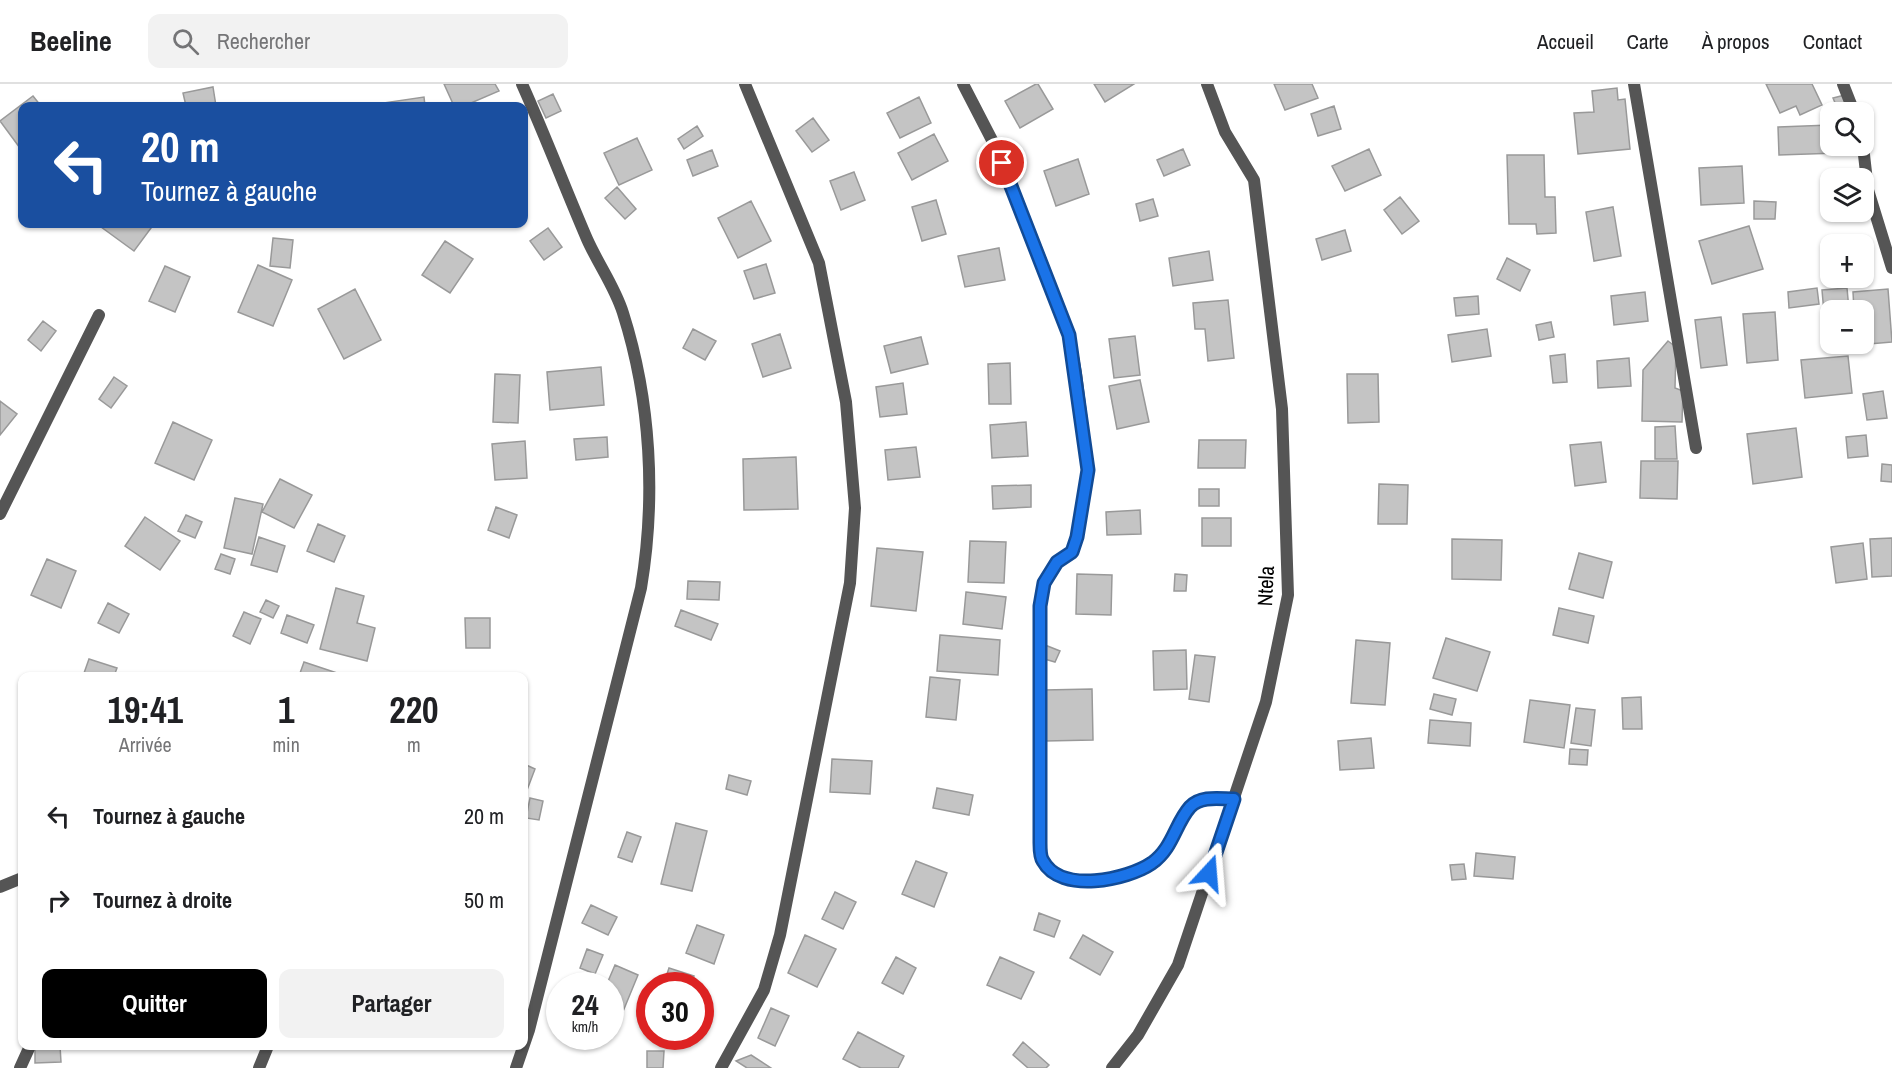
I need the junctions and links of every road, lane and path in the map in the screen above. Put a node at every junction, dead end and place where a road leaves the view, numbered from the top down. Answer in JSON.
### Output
{"nodes":[{"id":1,"x":522,"y":84,"type":"edge"},
{"id":2,"x":745,"y":84,"type":"edge"},
{"id":3,"x":963,"y":84,"type":"edge"},
{"id":4,"x":1206,"y":84,"type":"edge"},
{"id":5,"x":1634,"y":84,"type":"edge"},
{"id":6,"x":1843,"y":84,"type":"edge"},
{"id":7,"x":1850,"y":102,"type":"edge"},
{"id":8,"x":1864,"y":156,"type":"edge"},
{"id":9,"x":1892,"y":268,"type":"edge"},
{"id":10,"x":99,"y":315,"type":"dead end"},
{"id":11,"x":1696,"y":448,"type":"dead end"},
{"id":12,"x":0,"y":514,"type":"edge"},
{"id":13,"x":1234,"y":799,"type":"junction"},
{"id":14,"x":18,"y":880,"type":"edge"},
{"id":15,"x":0,"y":887,"type":"edge"},
{"id":16,"x":528,"y":1033,"type":"edge"},
{"id":17,"x":28,"y":1050,"type":"edge"},
{"id":18,"x":266,"y":1050,"type":"edge"},
{"id":19,"x":522,"y":1050,"type":"edge"},
{"id":20,"x":20,"y":1068,"type":"edge"},
{"id":21,"x":259,"y":1068,"type":"edge"},
{"id":22,"x":516,"y":1068,"type":"edge"},
{"id":23,"x":721,"y":1068,"type":"edge"},
{"id":24,"x":1112,"y":1068,"type":"edge"}],
"edges":[{"from":1,"to":16,"type":"street"},
{"from":2,"to":23,"type":"street"},
{"from":3,"to":13,"type":"street"},
{"from":4,"to":13,"type":"street","name":"Ntela"},
{"from":5,"to":11,"type":"street"},
{"from":6,"to":7,"type":"street"},
{"from":8,"to":9,"type":"street"},
{"from":10,"to":12,"type":"street"},
{"from":13,"to":24,"type":"street","name":"Ntela"},
{"from":14,"to":15,"type":"street"},
{"from":17,"to":20,"type":"street"},
{"from":18,"to":21,"type":"street"},
{"from":19,"to":22,"type":"street"}]}
